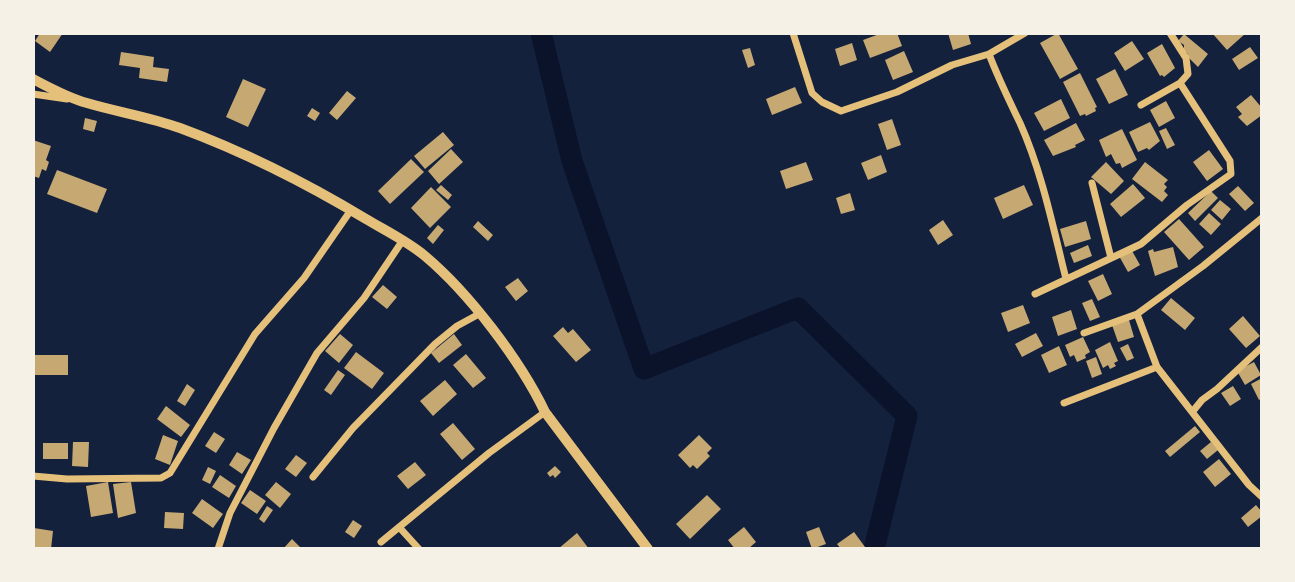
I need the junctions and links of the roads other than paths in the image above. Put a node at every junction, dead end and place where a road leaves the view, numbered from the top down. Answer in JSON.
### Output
{"nodes":[{"id":1,"x":793,"y":33,"type":"edge"},
{"id":2,"x":1024,"y":33,"type":"edge"},
{"id":3,"x":1170,"y":33,"type":"edge"},
{"id":4,"x":989,"y":54,"type":"junction"},
{"id":5,"x":33,"y":79,"type":"edge"},
{"id":6,"x":1180,"y":83,"type":"junction"},
{"id":7,"x":33,"y":94,"type":"edge"},
{"id":8,"x":84,"y":103,"type":"junction"},
{"id":9,"x":1141,"y":106,"type":"dead end"},
{"id":10,"x":1092,"y":183,"type":"dead end"},
{"id":11,"x":351,"y":210,"type":"junction"},
{"id":12,"x":1262,"y":218,"type":"edge"},
{"id":13,"x":403,"y":240,"type":"junction"},
{"id":14,"x":1111,"y":258,"type":"junction"},
{"id":15,"x":1066,"y":279,"type":"junction"},
{"id":16,"x":1035,"y":294,"type":"dead end"},
{"id":17,"x":479,"y":314,"type":"junction"},
{"id":18,"x":1137,"y":314,"type":"junction"},
{"id":19,"x":1084,"y":333,"type":"dead end"},
{"id":20,"x":1262,"y":347,"type":"edge"},
{"id":21,"x":1157,"y":367,"type":"junction"},
{"id":22,"x":1064,"y":403,"type":"dead end"},
{"id":23,"x":1193,"y":411,"type":"junction"},
{"id":24,"x":545,"y":412,"type":"junction"},
{"id":25,"x":33,"y":476,"type":"edge"},
{"id":26,"x":313,"y":477,"type":"dead end"},
{"id":27,"x":1262,"y":497,"type":"edge"},
{"id":28,"x":399,"y":527,"type":"junction"},
{"id":29,"x":381,"y":542,"type":"dead end"},
{"id":30,"x":218,"y":549,"type":"edge"},
{"id":31,"x":419,"y":549,"type":"edge"},
{"id":32,"x":648,"y":549,"type":"edge"}],
"edges":[{"from":1,"to":4,"type":"street"},
{"from":2,"to":4,"type":"street"},
{"from":3,"to":6,"type":"street"},
{"from":4,"to":15,"type":"street"},
{"from":5,"to":8,"type":"main road"},
{"from":6,"to":9,"type":"street"},
{"from":6,"to":14,"type":"street"},
{"from":7,"to":8,"type":"street"},
{"from":8,"to":11,"type":"main road"},
{"from":10,"to":14,"type":"street"},
{"from":11,"to":13,"type":"main road"},
{"from":11,"to":25,"type":"street"},
{"from":12,"to":18,"type":"street"},
{"from":13,"to":17,"type":"main road"},
{"from":13,"to":30,"type":"street"},
{"from":14,"to":15,"type":"street"},
{"from":15,"to":16,"type":"street"},
{"from":17,"to":24,"type":"main road"},
{"from":17,"to":26,"type":"street"},
{"from":18,"to":19,"type":"street"},
{"from":18,"to":21,"type":"street"},
{"from":20,"to":23,"type":"street"},
{"from":21,"to":22,"type":"street"},
{"from":21,"to":23,"type":"street"},
{"from":23,"to":27,"type":"street"},
{"from":24,"to":28,"type":"street"},
{"from":24,"to":32,"type":"main road"},
{"from":28,"to":29,"type":"street"},
{"from":28,"to":31,"type":"street"}]}
